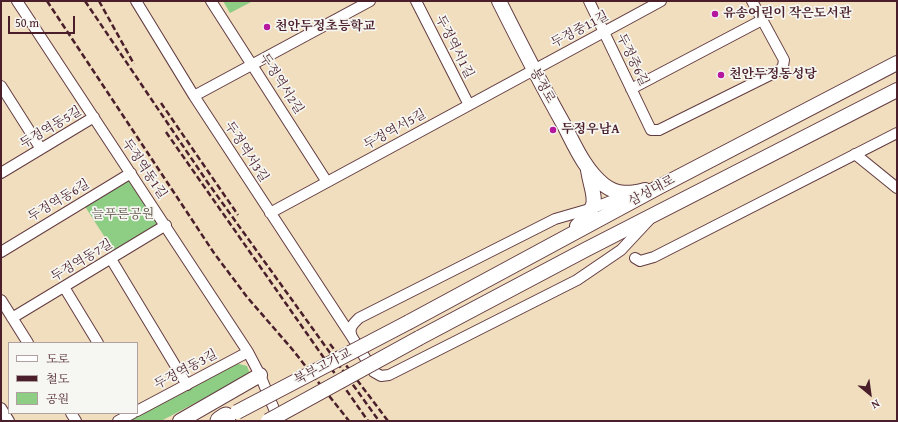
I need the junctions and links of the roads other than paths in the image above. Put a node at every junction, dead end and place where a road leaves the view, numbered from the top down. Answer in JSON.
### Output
{"nodes":[{"id":1,"x":16,"y":1,"type":"edge"},
{"id":2,"x":136,"y":1,"type":"edge"},
{"id":3,"x":211,"y":1,"type":"edge"},
{"id":4,"x":370,"y":1,"type":"edge"},
{"id":5,"x":416,"y":1,"type":"edge"},
{"id":6,"x":499,"y":1,"type":"edge"},
{"id":7,"x":589,"y":1,"type":"edge"},
{"id":8,"x":661,"y":1,"type":"edge"},
{"id":9,"x":752,"y":1,"type":"edge"},
{"id":10,"x":762,"y":20,"type":"junction"},
{"id":11,"x":604,"y":32,"type":"junction"},
{"id":12,"x":897,"y":63,"type":"edge"},
{"id":13,"x":253,"y":65,"type":"junction"},
{"id":14,"x":533,"y":70,"type":"junction"},
{"id":15,"x":1,"y":86,"type":"edge"},
{"id":16,"x":631,"y":89,"type":"junction"},
{"id":17,"x":897,"y":90,"type":"edge"},
{"id":18,"x":194,"y":96,"type":"junction"},
{"id":19,"x":468,"y":105,"type":"junction"},
{"id":20,"x":94,"y":117,"type":"junction"},
{"id":21,"x":897,"y":133,"type":"edge"},
{"id":22,"x":41,"y":149,"type":"junction"},
{"id":23,"x":855,"y":154,"type":"junction"},
{"id":24,"x":588,"y":170,"type":"junction"},
{"id":25,"x":131,"y":172,"type":"junction"},
{"id":26,"x":1,"y":173,"type":"edge"},
{"id":27,"x":327,"y":182,"type":"junction"},
{"id":28,"x":659,"y":187,"type":"junction"},
{"id":29,"x":897,"y":188,"type":"edge"},
{"id":30,"x":630,"y":193,"type":"junction"},
{"id":31,"x":593,"y":208,"type":"junction"},
{"id":32,"x":270,"y":213,"type":"junction"},
{"id":33,"x":652,"y":217,"type":"junction"},
{"id":34,"x":166,"y":225,"type":"junction"},
{"id":35,"x":565,"y":237,"type":"junction"},
{"id":36,"x":1,"y":252,"type":"edge"},
{"id":37,"x":635,"y":258,"type":"dead end"},
{"id":38,"x":111,"y":259,"type":"junction"},
{"id":39,"x":64,"y":287,"type":"junction"},
{"id":40,"x":1,"y":300,"type":"edge"},
{"id":41,"x":336,"y":315,"type":"junction"},
{"id":42,"x":12,"y":318,"type":"junction"},
{"id":43,"x":359,"y":318,"type":"junction"},
{"id":44,"x":409,"y":322,"type":"joint"},
{"id":45,"x":352,"y":337,"type":"junction"},
{"id":46,"x":419,"y":338,"type":"joint"},
{"id":47,"x":27,"y":342,"type":"edge"},
{"id":48,"x":97,"y":342,"type":"edge"},
{"id":49,"x":248,"y":352,"type":"junction"},
{"id":50,"x":260,"y":375,"type":"junction"},
{"id":51,"x":187,"y":385,"type":"junction"},
{"id":52,"x":1,"y":408,"type":"edge"},
{"id":53,"x":138,"y":410,"type":"edge"},
{"id":54,"x":130,"y":414,"type":"edge"},
{"id":55,"x":225,"y":418,"type":"edge"},
{"id":56,"x":9,"y":421,"type":"edge"},
{"id":57,"x":118,"y":421,"type":"edge"},
{"id":58,"x":180,"y":421,"type":"edge"},
{"id":59,"x":268,"y":421,"type":"edge"},
{"id":60,"x":279,"y":421,"type":"edge"}],
"edges":[{"from":1,"to":20,"type":"street","name":"두정역동1길"},
{"from":2,"to":18,"type":"street","name":"두정역서3길"},
{"from":3,"to":13,"type":"street","name":"두정역서2길"},
{"from":4,"to":13,"type":"street"},
{"from":5,"to":19,"type":"street","name":"두정역서1길"},
{"from":6,"to":14,"type":"main road","name":"봉정로"},
{"from":7,"to":11,"type":"street","name":"두정중6길"},
{"from":8,"to":11,"type":"street","name":"두정중11길"},
{"from":9,"to":10,"type":"street"},
{"from":10,"to":16,"type":"street"},
{"from":10,"to":16,"type":"street","name":"두정중6길"},
{"from":11,"to":14,"type":"street","name":"두정중11길"},
{"from":11,"to":16,"type":"street","name":"두정중6길"},
{"from":12,"to":28,"type":"main road","name":"삼성대로"},
{"from":13,"to":18,"type":"street"},
{"from":13,"to":27,"type":"street","name":"두정역서2길"},
{"from":14,"to":19,"type":"street","name":"두정역서5길"},
{"from":14,"to":24,"type":"main road","name":"봉정로"},
{"from":15,"to":22,"type":"street"},
{"from":17,"to":33,"type":"main road","name":"삼성대로"},
{"from":18,"to":32,"type":"street","name":"두정역서3길"},
{"from":19,"to":27,"type":"street","name":"두정역서5길"},
{"from":20,"to":22,"type":"street","name":"두정역동5길"},
{"from":20,"to":25,"type":"street","name":"두정역동1길"},
{"from":21,"to":23,"type":"street"},
{"from":22,"to":26,"type":"street","name":"두정역동5길"},
{"from":23,"to":29,"type":"street"},
{"from":23,"to":37,"type":"street"},
{"from":24,"to":30,"type":"main road"},
{"from":24,"to":31,"type":"main road"},
{"from":25,"to":34,"type":"street","name":"두정역동1길"},
{"from":25,"to":36,"type":"street","name":"두정역동6길"},
{"from":27,"to":32,"type":"street","name":"두정역서5길"},
{"from":28,"to":30,"type":"main road"},
{"from":28,"to":35,"type":"main road","name":"삼성대로"},
{"from":30,"to":31,"type":"street"},
{"from":31,"to":35,"type":"main road"},
{"from":31,"to":43,"type":"street"},
{"from":32,"to":41,"type":"street","name":"두정역서3길"},
{"from":33,"to":45,"type":"street","name":"두정역서3길"},
{"from":33,"to":46,"type":"main road","name":"삼성대로"},
{"from":34,"to":38,"type":"street","name":"두정역동7길"},
{"from":34,"to":49,"type":"street","name":"두정역동1길"},
{"from":35,"to":44,"type":"main road","name":"삼성대로"},
{"from":38,"to":39,"type":"street","name":"두정역동7길"},
{"from":38,"to":51,"type":"street"},
{"from":39,"to":42,"type":"street","name":"두정역동7길"},
{"from":39,"to":48,"type":"street"},
{"from":40,"to":42,"type":"street"},
{"from":41,"to":43,"type":"street"},
{"from":41,"to":45,"type":"street","name":"두정역서3길"},
{"from":42,"to":47,"type":"street"},
{"from":43,"to":45,"type":"street"},
{"from":44,"to":55,"type":"main road","name":"북부고가교","bridge":true},
{"from":46,"to":59,"type":"main road","name":"북부고가교","bridge":true},
{"from":49,"to":50,"type":"street","name":"두정역동1길"},
{"from":49,"to":51,"type":"street","name":"두정역동3길"},
{"from":50,"to":58,"type":"main road"},
{"from":50,"to":60,"type":"street","name":"두정역동1길"},
{"from":51,"to":53,"type":"street","name":"두정역동3길"},
{"from":52,"to":56,"type":"street"},
{"from":54,"to":57,"type":"street","name":"두정역동3길"}]}
